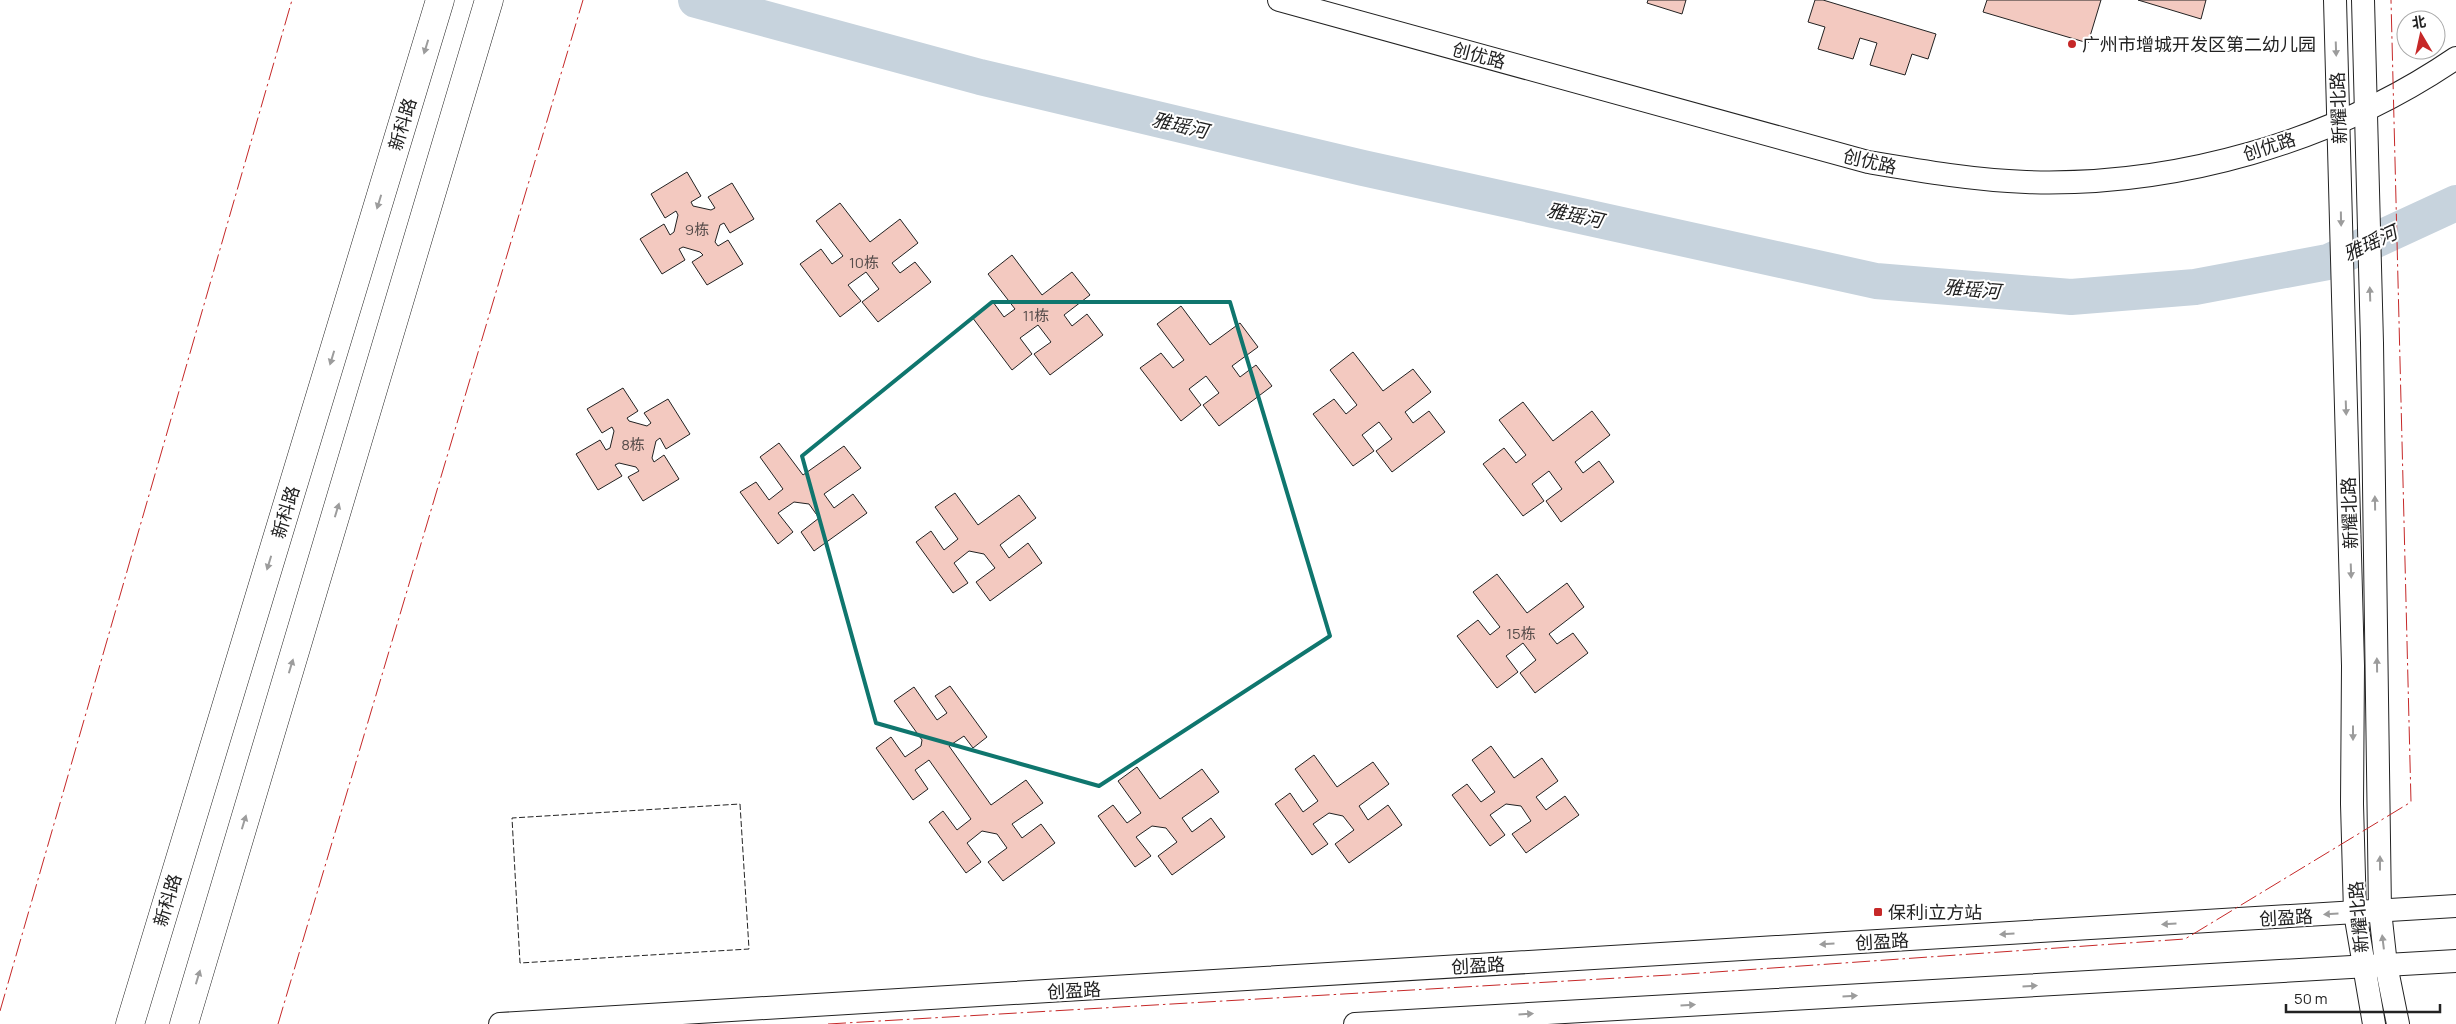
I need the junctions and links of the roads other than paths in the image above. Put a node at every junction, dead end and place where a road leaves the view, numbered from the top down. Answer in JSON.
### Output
{"nodes":[{"id":1,"x":440,"y":0,"type":"edge"},
{"id":2,"x":490,"y":0,"type":"edge"},
{"id":3,"x":1279,"y":0,"type":"edge"},
{"id":4,"x":2335,"y":0,"type":"edge"},
{"id":5,"x":2363,"y":0,"type":"edge"},
{"id":6,"x":2456,"y":58,"type":"edge"},
{"id":7,"x":2366,"y":109,"type":"junction"},
{"id":8,"x":2338,"y":122,"type":"junction"},
{"id":9,"x":2456,"y":906,"type":"edge"},
{"id":10,"x":2380,"y":911,"type":"junction"},
{"id":11,"x":2355,"y":913,"type":"junction"},
{"id":12,"x":2456,"y":962,"type":"edge"},
{"id":13,"x":2386,"y":966,"type":"junction"},
{"id":14,"x":2363,"y":967,"type":"junction"},
{"id":15,"x":130,"y":1024,"type":"edge"},
{"id":16,"x":184,"y":1024,"type":"edge"},
{"id":17,"x":500,"y":1024,"type":"edge"},
{"id":18,"x":1355,"y":1024,"type":"edge"},
{"id":19,"x":2374,"y":1024,"type":"edge"},
{"id":20,"x":2398,"y":1024,"type":"edge"}],
"edges":[{"from":1,"to":15,"type":"main road","name":"新科路","one_way":true},
{"from":16,"to":2,"type":"main road","one_way":true},
{"from":3,"to":8,"type":"street","name":"创优路"},
{"from":4,"to":8,"type":"street","name":"新耀北路","one_way":true},
{"from":5,"to":7,"type":"street","name":"新耀北路"},
{"from":6,"to":7,"type":"street","name":"创优路"},
{"from":7,"to":8,"type":"street","name":"创优路"},
{"from":10,"to":7,"type":"street","name":"新耀北路","one_way":true},
{"from":8,"to":11,"type":"street","name":"新耀北路","one_way":true},
{"from":9,"to":10,"type":"street","name":"创盈路"},
{"from":10,"to":11,"type":"street","name":"创盈路"},
{"from":13,"to":10,"type":"street","name":"新耀北路","one_way":true},
{"from":11,"to":14,"type":"street","name":"新耀北路"},
{"from":11,"to":17,"type":"street","name":"创盈路","one_way":true},
{"from":12,"to":13,"type":"street"},
{"from":13,"to":14,"type":"street"},
{"from":13,"to":20,"type":"street","name":"新耀北路"},
{"from":18,"to":14,"type":"street","one_way":true},
{"from":14,"to":19,"type":"street","name":"新耀北路"}]}
